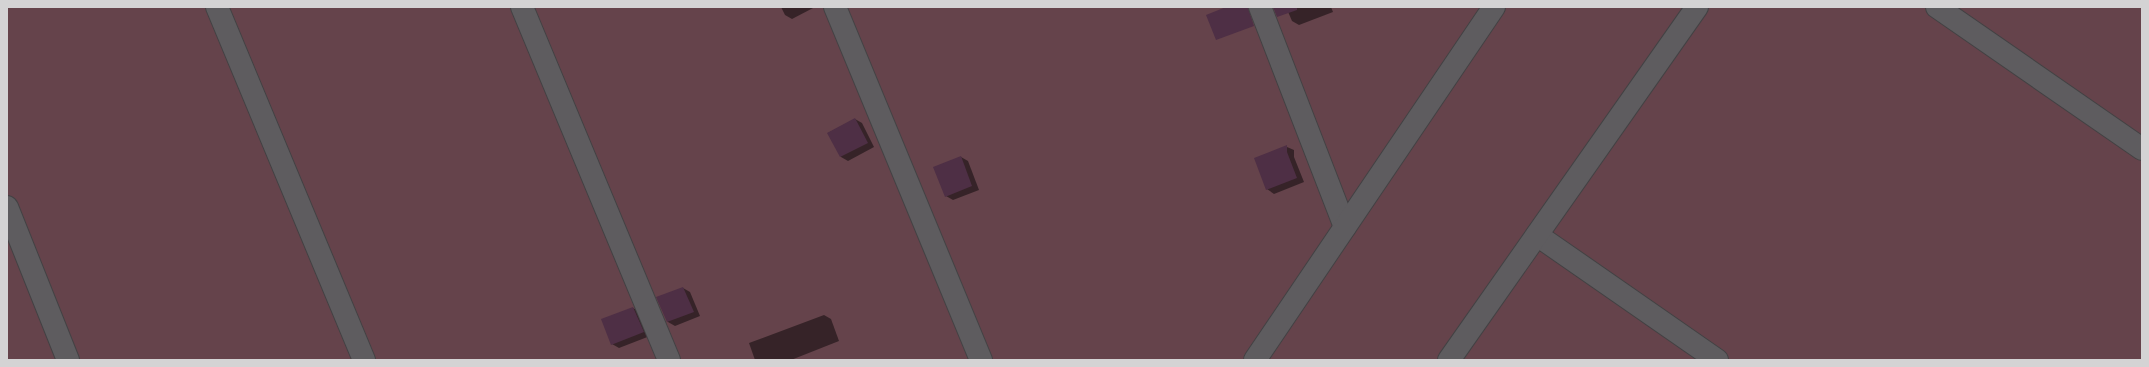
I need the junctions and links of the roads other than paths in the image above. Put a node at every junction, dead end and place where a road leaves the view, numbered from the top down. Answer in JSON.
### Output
{"nodes":[{"id":1,"x":218,"y":7,"type":"edge"},
{"id":2,"x":522,"y":7,"type":"edge"},
{"id":3,"x":835,"y":7,"type":"edge"},
{"id":4,"x":1260,"y":7,"type":"edge"},
{"id":5,"x":1494,"y":7,"type":"edge"},
{"id":6,"x":1697,"y":7,"type":"edge"},
{"id":7,"x":1937,"y":7,"type":"edge"},
{"id":8,"x":2142,"y":149,"type":"edge"},
{"id":9,"x":7,"y":208,"type":"edge"},
{"id":10,"x":1345,"y":228,"type":"junction"},
{"id":11,"x":1537,"y":235,"type":"junction"},
{"id":12,"x":68,"y":360,"type":"edge"},
{"id":13,"x":364,"y":360,"type":"edge"},
{"id":14,"x":669,"y":360,"type":"edge"},
{"id":15,"x":981,"y":360,"type":"edge"},
{"id":16,"x":1255,"y":360,"type":"edge"},
{"id":17,"x":1449,"y":360,"type":"edge"},
{"id":18,"x":1717,"y":360,"type":"edge"}],
"edges":[{"from":1,"to":13,"type":"lane"},
{"from":2,"to":14,"type":"lane"},
{"from":3,"to":15,"type":"lane"},
{"from":4,"to":10,"type":"lane"},
{"from":5,"to":10,"type":"lane"},
{"from":6,"to":11,"type":"lane"},
{"from":7,"to":8,"type":"lane"},
{"from":9,"to":12,"type":"lane"},
{"from":10,"to":16,"type":"lane"},
{"from":11,"to":17,"type":"lane"},
{"from":11,"to":18,"type":"lane"}]}
